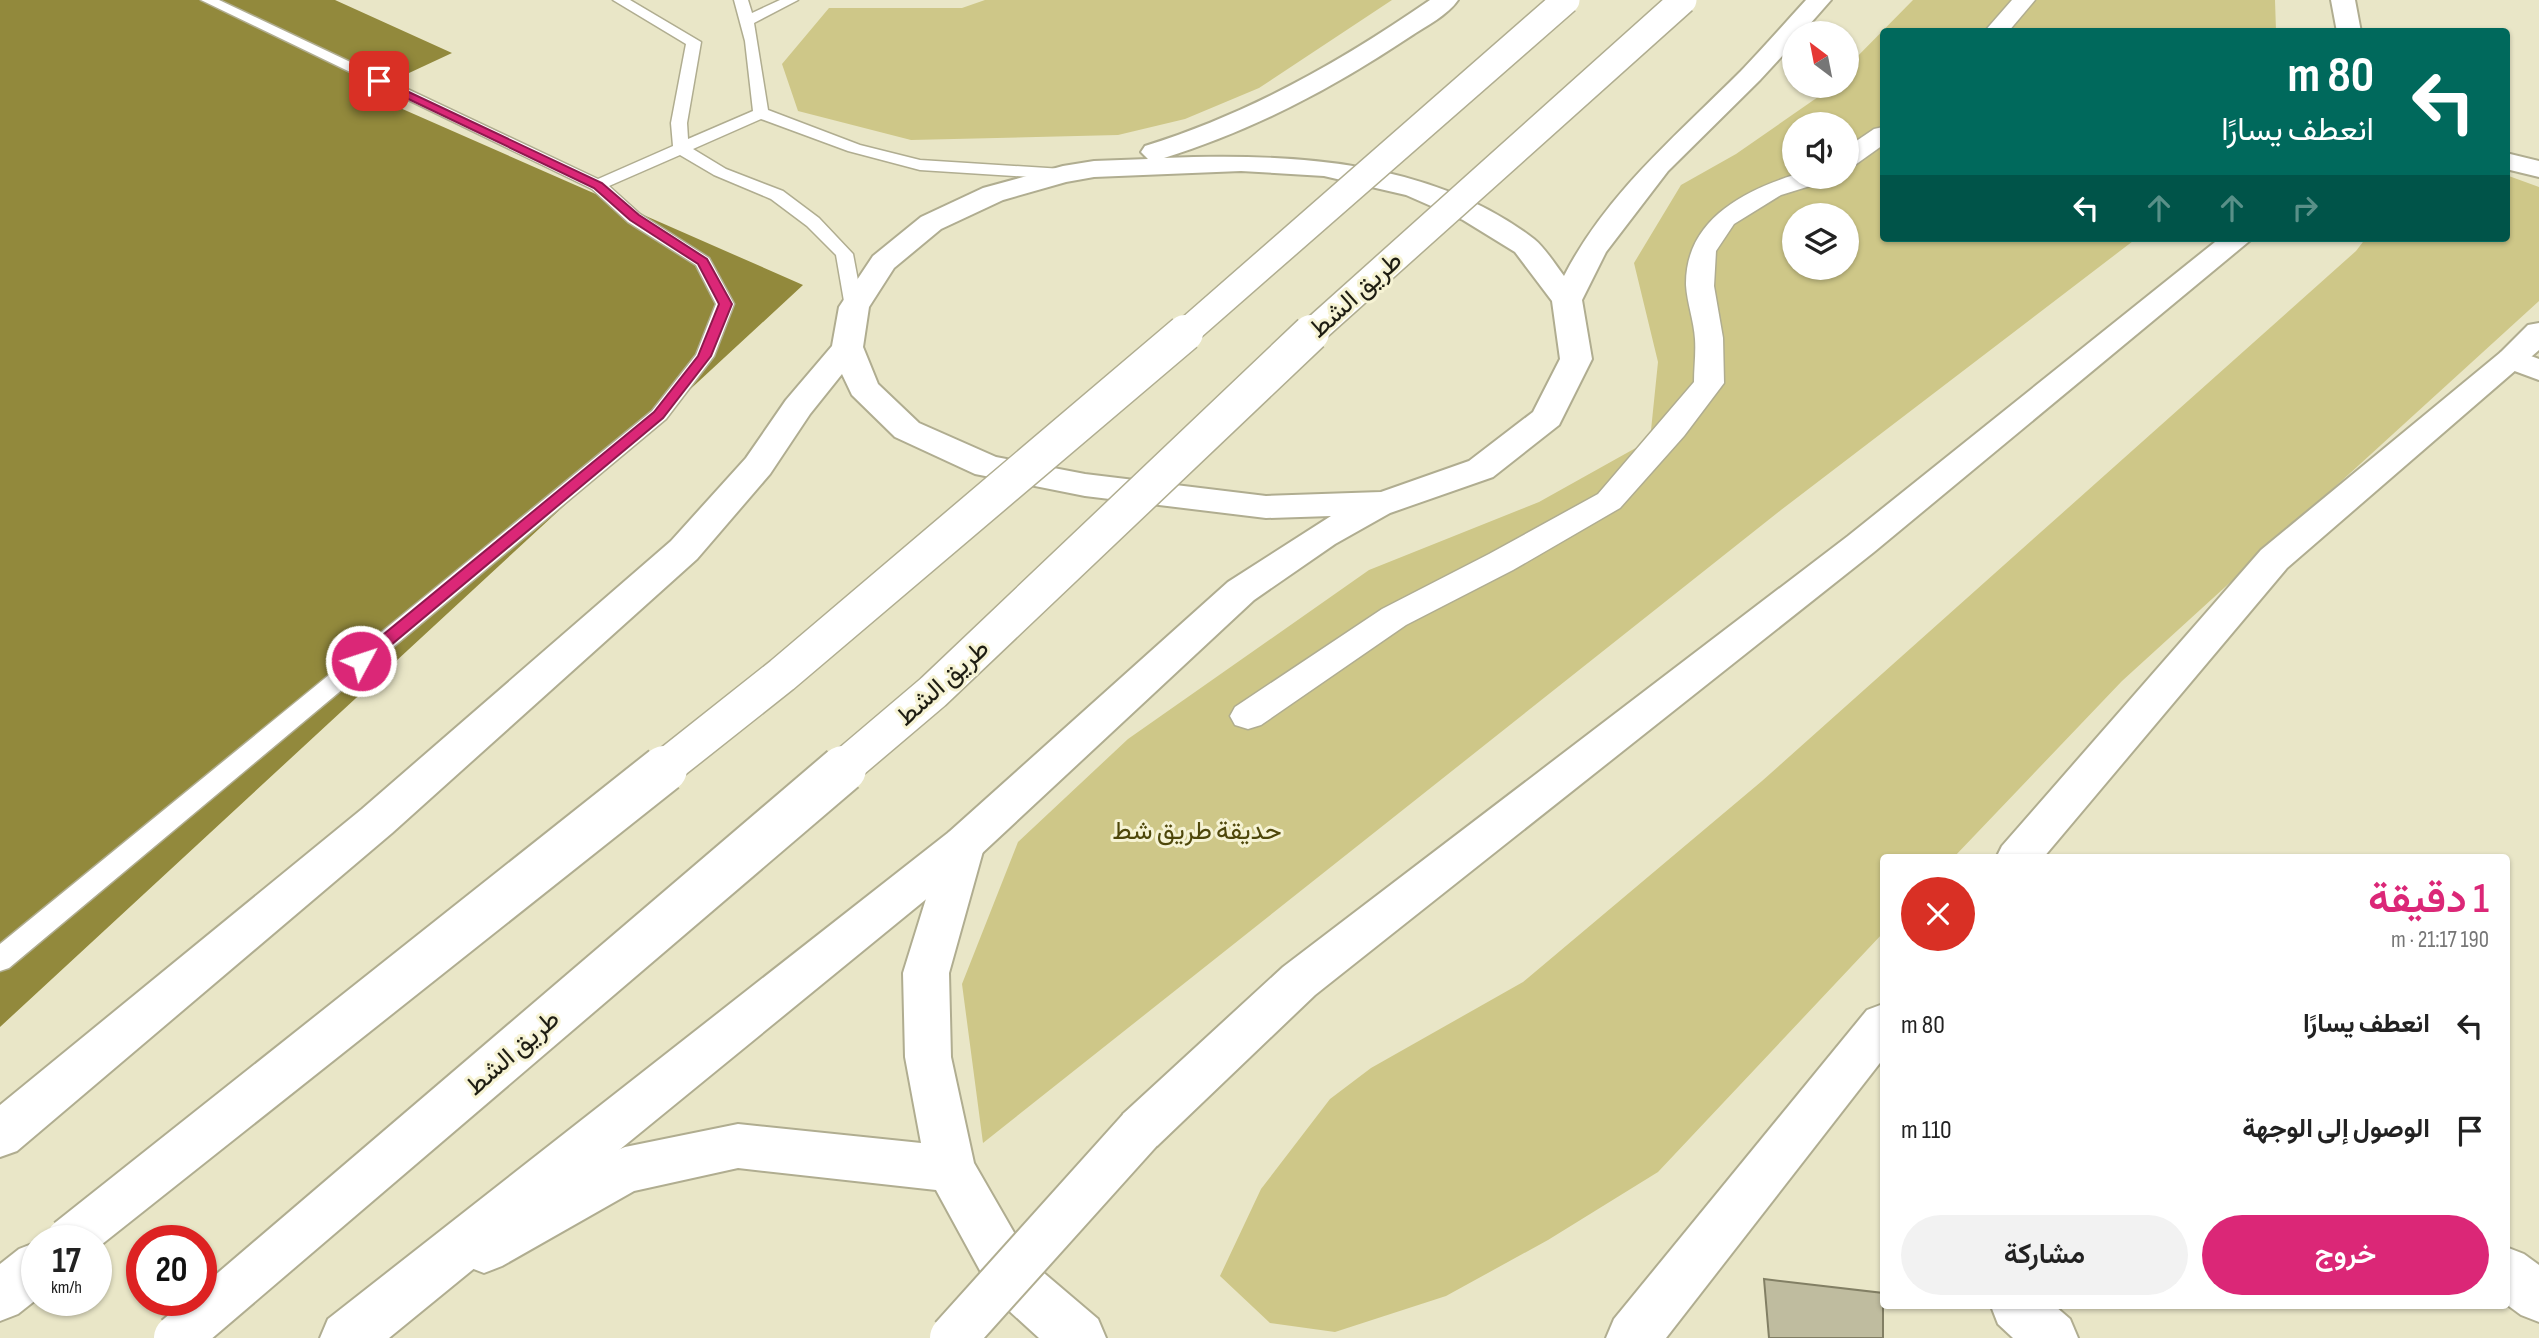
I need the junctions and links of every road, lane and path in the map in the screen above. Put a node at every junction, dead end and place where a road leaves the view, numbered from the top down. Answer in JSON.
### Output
{"nodes":[{"id":1,"x":208,"y":0,"type":"edge"},
{"id":2,"x":620,"y":0,"type":"edge"},
{"id":3,"x":741,"y":0,"type":"edge"},
{"id":4,"x":791,"y":0,"type":"edge"},
{"id":5,"x":1446,"y":0,"type":"edge"},
{"id":6,"x":1566,"y":0,"type":"edge"},
{"id":7,"x":1683,"y":0,"type":"edge"},
{"id":8,"x":1819,"y":0,"type":"edge"},
{"id":9,"x":2024,"y":0,"type":"edge"},
{"id":10,"x":2343,"y":0,"type":"edge"},
{"id":11,"x":747,"y":21,"type":"junction"},
{"id":12,"x":1999,"y":28,"type":"edge"},
{"id":13,"x":2348,"y":28,"type":"edge"},
{"id":14,"x":761,"y":113,"type":"junction"},
{"id":15,"x":1880,"y":136,"type":"edge"},
{"id":16,"x":681,"y":148,"type":"junction"},
{"id":17,"x":1859,"y":151,"type":"edge"},
{"id":18,"x":2510,"y":162,"type":"edge"},
{"id":19,"x":1094,"y":169,"type":"junction"},
{"id":20,"x":2539,"y":169,"type":"edge"},
{"id":21,"x":1063,"y":174,"type":"junction"},
{"id":22,"x":598,"y":185,"type":"junction"},
{"id":23,"x":1782,"y":187,"type":"edge"},
{"id":24,"x":2233,"y":242,"type":"edge"},
{"id":25,"x":1567,"y":300,"type":"junction"},
{"id":26,"x":854,"y":307,"type":"junction"},
{"id":27,"x":2539,"y":332,"type":"edge"},
{"id":28,"x":846,"y":346,"type":"junction"},
{"id":29,"x":2526,"y":365,"type":"edge"},
{"id":30,"x":1384,"y":503,"type":"junction"},
{"id":31,"x":1248,"y":716,"type":"dead end"},
{"id":32,"x":964,"y":844,"type":"junction"},
{"id":33,"x":2020,"y":854,"type":"edge"},
{"id":34,"x":0,"y":960,"type":"edge"},
{"id":35,"x":1880,"y":1028,"type":"edge"},
{"id":36,"x":0,"y":1135,"type":"edge"},
{"id":37,"x":951,"y":1169,"type":"junction"},
{"id":38,"x":89,"y":1225,"type":"edge"},
{"id":39,"x":2510,"y":1275,"type":"edge"},
{"id":40,"x":21,"y":1280,"type":"edge"},
{"id":41,"x":407,"y":1292,"type":"junction"},
{"id":42,"x":0,"y":1296,"type":"edge"},
{"id":43,"x":2539,"y":1297,"type":"edge"},
{"id":44,"x":2020,"y":1309,"type":"edge"},
{"id":45,"x":177,"y":1338,"type":"edge"},
{"id":46,"x":347,"y":1338,"type":"edge"},
{"id":47,"x":953,"y":1338,"type":"edge"},
{"id":48,"x":1079,"y":1338,"type":"edge"},
{"id":49,"x":1633,"y":1338,"type":"edge"},
{"id":50,"x":2051,"y":1338,"type":"edge"}],
"edges":[{"from":1,"to":22,"type":"lane"},
{"from":2,"to":16,"type":"lane"},
{"from":3,"to":11,"type":"lane"},
{"from":4,"to":11,"type":"lane"},
{"from":5,"to":19,"type":"main road"},
{"from":6,"to":38,"type":"main road","bridge":true},
{"from":7,"to":45,"type":"main road","name":"طريق الشط","bridge":true},
{"from":8,"to":25,"type":"main road"},
{"from":9,"to":12,"type":"street"},
{"from":10,"to":13,"type":"main road"},
{"from":11,"to":14,"type":"lane"},
{"from":14,"to":16,"type":"lane"},
{"from":14,"to":21,"type":"lane"},
{"from":15,"to":17,"type":"street"},
{"from":16,"to":22,"type":"lane"},
{"from":16,"to":26,"type":"lane"},
{"from":18,"to":20,"type":"main road"},
{"from":19,"to":21,"type":"main road"},
{"from":19,"to":25,"type":"main road"},
{"from":21,"to":26,"type":"main road"},
{"from":22,"to":34,"type":"lane"},
{"from":23,"to":31,"type":"street"},
{"from":24,"to":47,"type":"main road","bridge":true},
{"from":25,"to":30,"type":"main road"},
{"from":26,"to":28,"type":"main road"},
{"from":27,"to":29,"type":"main road"},
{"from":28,"to":30,"type":"main road"},
{"from":28,"to":36,"type":"main road"},
{"from":29,"to":33,"type":"main road"},
{"from":30,"to":32,"type":"main road"},
{"from":32,"to":37,"type":"main road"},
{"from":32,"to":41,"type":"main road"},
{"from":35,"to":49,"type":"main road"},
{"from":37,"to":41,"type":"main road"},
{"from":37,"to":48,"type":"main road"},
{"from":39,"to":43,"type":"main road"},
{"from":40,"to":42,"type":"main road"},
{"from":41,"to":46,"type":"main road"},
{"from":44,"to":50,"type":"main road"}]}
